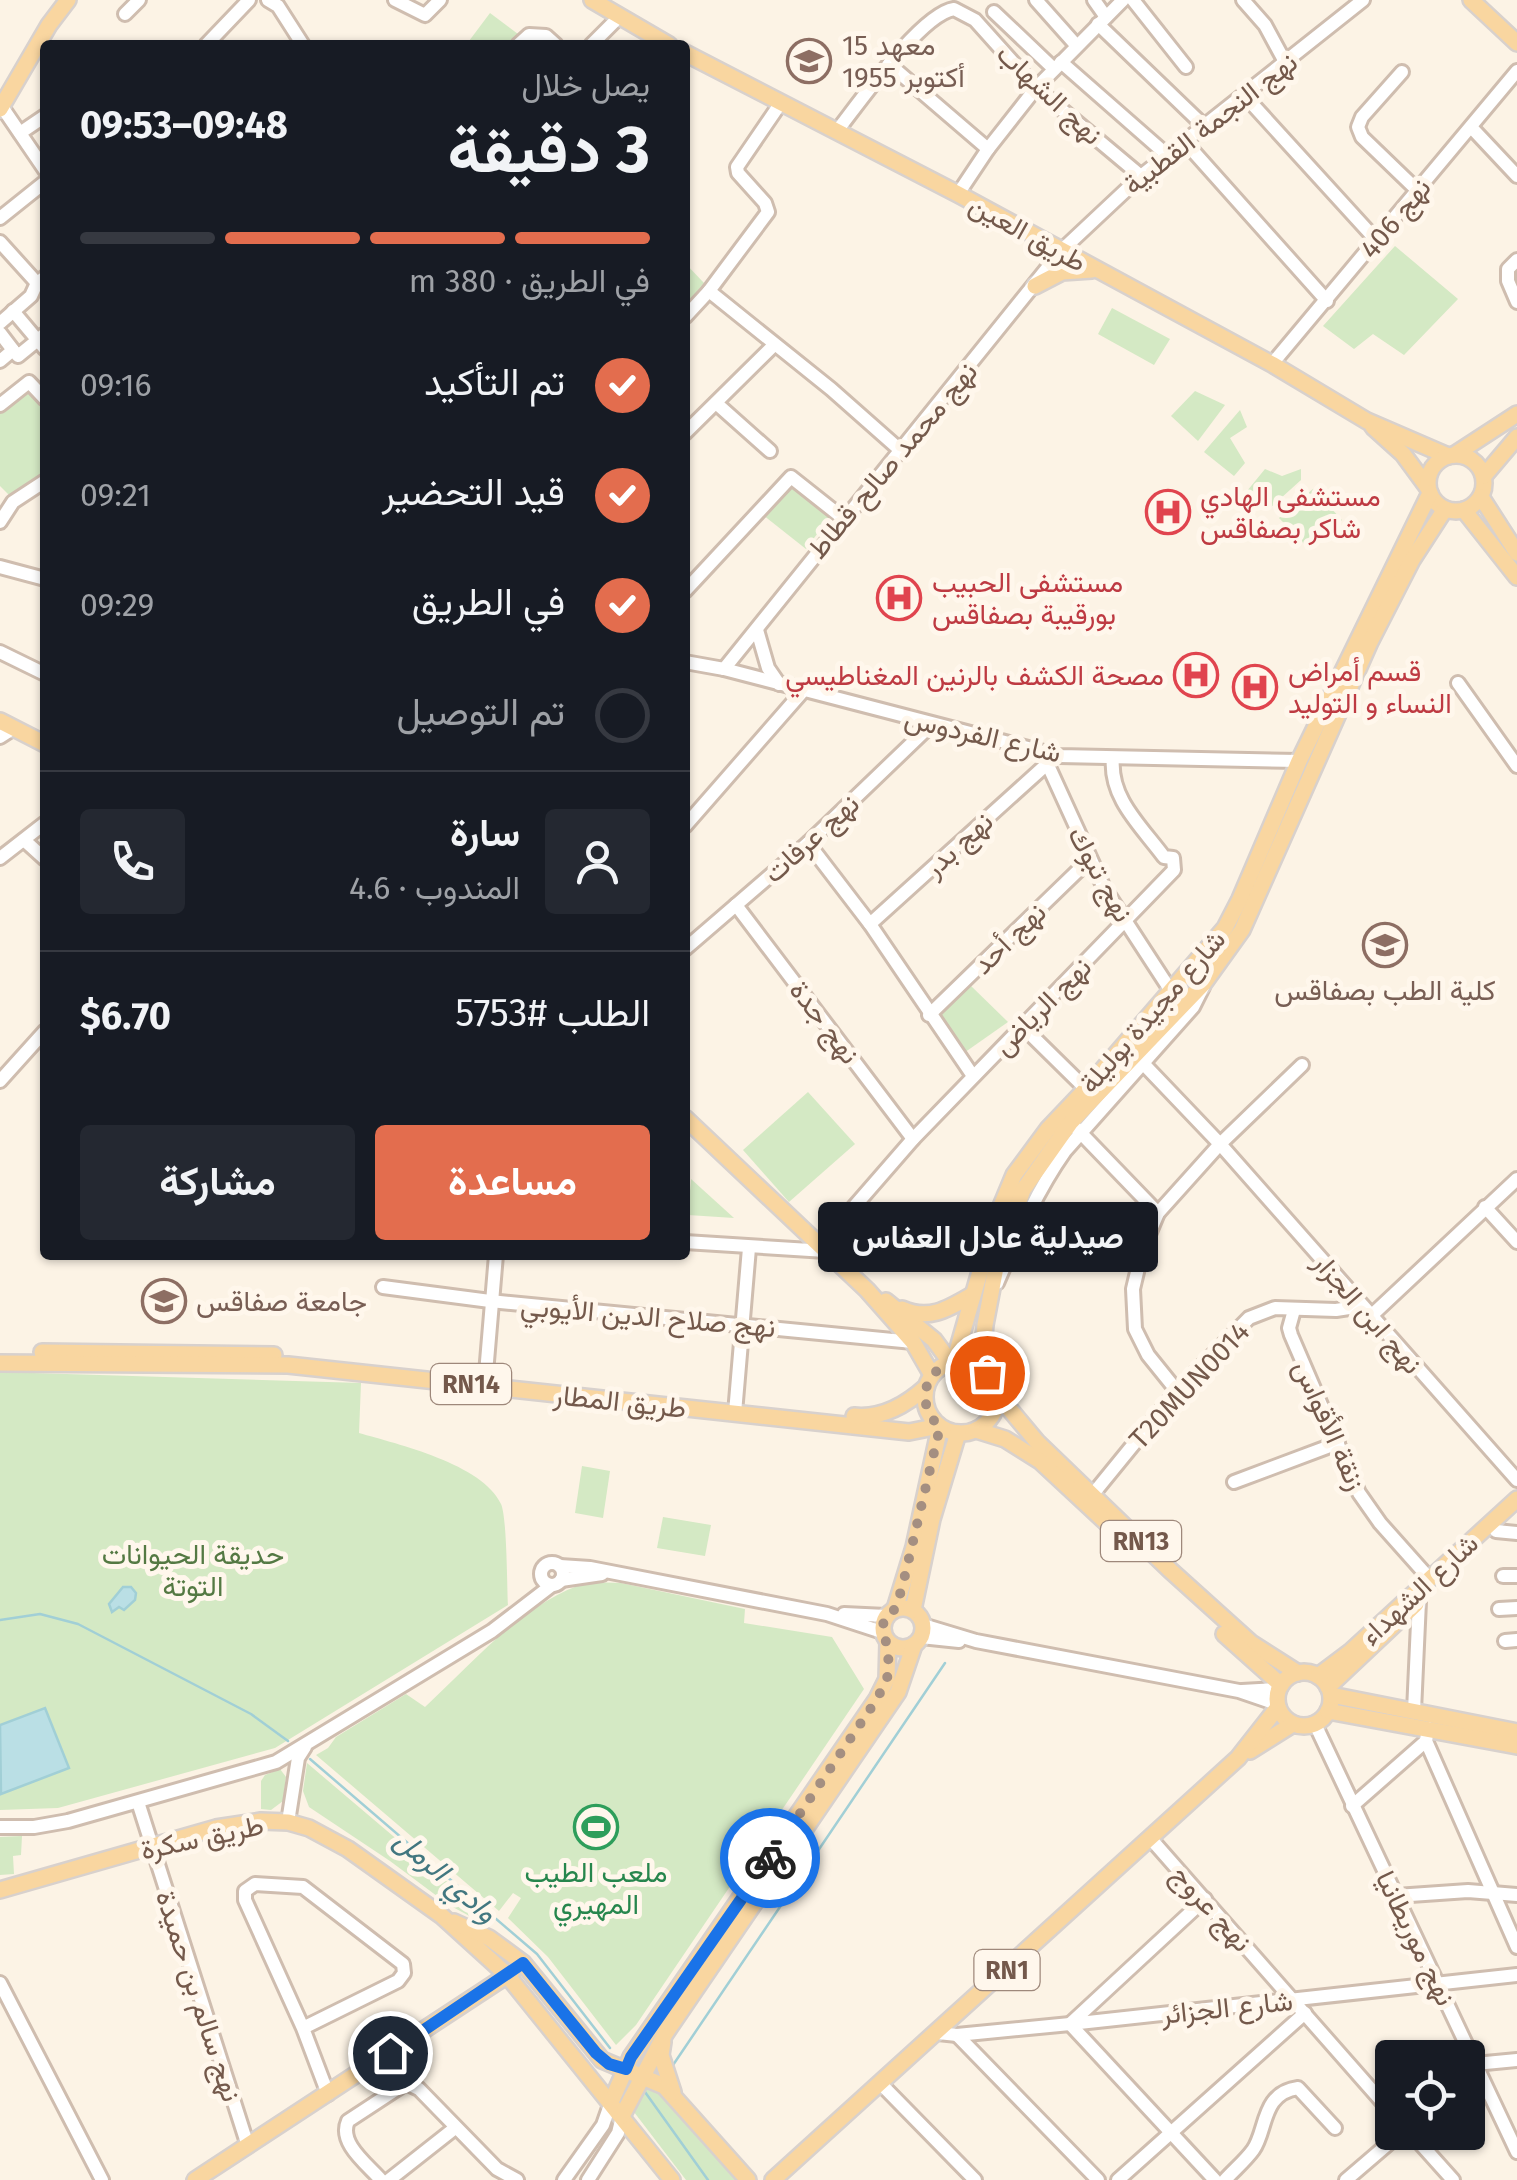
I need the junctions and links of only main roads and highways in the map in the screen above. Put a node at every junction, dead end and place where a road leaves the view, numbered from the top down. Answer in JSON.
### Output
{"nodes":[{"id":1,"x":68,"y":0,"type":"edge"},
{"id":2,"x":592,"y":0,"type":"edge"},
{"id":3,"x":1476,"y":2,"type":"edge"},
{"id":4,"x":659,"y":40,"type":"edge"},
{"id":5,"x":1517,"y":43,"type":"edge"},
{"id":6,"x":690,"y":57,"type":"edge"},
{"id":7,"x":1,"y":106,"type":"edge"},
{"id":8,"x":1091,"y":267,"type":"junction"},
{"id":9,"x":1035,"y":286,"type":"road end"},
{"id":10,"x":1517,"y":414,"type":"edge"},
{"id":11,"x":1367,"y":421,"type":"junction"},
{"id":12,"x":1517,"y":437,"type":"edge"},
{"id":13,"x":1451,"y":456,"type":"junction"},
{"id":14,"x":1484,"y":476,"type":"junction"},
{"id":15,"x":1429,"y":490,"type":"junction"},
{"id":16,"x":1480,"y":497,"type":"junction"},
{"id":17,"x":1446,"y":509,"type":"junction"},
{"id":18,"x":1464,"y":510,"type":"junction"},
{"id":19,"x":1517,"y":553,"type":"edge"},
{"id":20,"x":1517,"y":577,"type":"edge"},
{"id":21,"x":4,"y":729,"type":"edge"},
{"id":22,"x":40,"y":742,"type":"edge"},
{"id":23,"x":690,"y":1123,"type":"edge"},
{"id":24,"x":867,"y":1290,"type":"junction"},
{"id":25,"x":972,"y":1295,"type":"junction"},
{"id":26,"x":893,"y":1306,"type":"junction"},
{"id":27,"x":0,"y":1353,"type":"edge"},
{"id":28,"x":952,"y":1362,"type":"junction"},
{"id":29,"x":0,"y":1363,"type":"edge"},
{"id":30,"x":981,"y":1368,"type":"junction"},
{"id":31,"x":486,"y":1381,"type":"junction"},
{"id":32,"x":929,"y":1381,"type":"junction"},
{"id":33,"x":997,"y":1394,"type":"junction"},
{"id":34,"x":736,"y":1409,"type":"junction"},
{"id":35,"x":940,"y":1426,"type":"junction"},
{"id":36,"x":976,"y":1430,"type":"junction"},
{"id":37,"x":958,"y":1433,"type":"junction"},
{"id":38,"x":1517,"y":1499,"type":"edge"},
{"id":39,"x":1517,"y":1512,"type":"edge"},
{"id":40,"x":914,"y":1610,"type":"junction"},
{"id":41,"x":888,"y":1625,"type":"junction"},
{"id":42,"x":919,"y":1636,"type":"junction"},
{"id":43,"x":1298,"y":1673,"type":"junction"},
{"id":44,"x":1326,"y":1692,"type":"junction"},
{"id":45,"x":1279,"y":1696,"type":"junction"},
{"id":46,"x":1293,"y":1724,"type":"junction"},
{"id":47,"x":1517,"y":1732,"type":"edge"},
{"id":48,"x":1517,"y":1746,"type":"edge"},
{"id":49,"x":1238,"y":1758,"type":"junction"},
{"id":50,"x":0,"y":1888,"type":"edge"},
{"id":51,"x":442,"y":1916,"type":"junction"},
{"id":52,"x":523,"y":1963,"type":"junction"},
{"id":53,"x":507,"y":1975,"type":"junction"},
{"id":54,"x":665,"y":2034,"type":"junction"},
{"id":55,"x":576,"y":2058,"type":"junction"},
{"id":56,"x":623,"y":2075,"type":"junction"},
{"id":57,"x":644,"y":2075,"type":"junction"},
{"id":58,"x":675,"y":2095,"type":"junction"},
{"id":59,"x":611,"y":2102,"type":"junction"},
{"id":60,"x":622,"y":2116,"type":"junction"},
{"id":61,"x":195,"y":2180,"type":"edge"},
{"id":62,"x":672,"y":2180,"type":"edge"},
{"id":63,"x":748,"y":2180,"type":"edge"},
{"id":64,"x":772,"y":2180,"type":"edge"}],
"edges":[{"from":1,"to":7,"type":"main road"},
{"from":2,"to":4,"type":"main road"},
{"from":3,"to":5,"type":"main road"},
{"from":6,"to":8,"type":"main road","name":"طريق العين"},
{"from":8,"to":9,"type":"main road"},
{"from":8,"to":11,"type":"main road","name":"طريق العين"},
{"from":10,"to":13,"type":"main road"},
{"from":11,"to":13,"type":"main road","name":"طريق العين"},
{"from":11,"to":15,"type":"main road","name":"طريق العين"},
{"from":12,"to":14,"type":"main road"},
{"from":13,"to":14,"type":"main road"},
{"from":13,"to":15,"type":"main road"},
{"from":14,"to":16,"type":"main road"},
{"from":15,"to":17,"type":"main road"},
{"from":15,"to":25,"type":"main road","name":"شارع مجيدة بوليلة"},
{"from":16,"to":18,"type":"main road"},
{"from":16,"to":19,"type":"main road"},
{"from":17,"to":18,"type":"main road"},
{"from":17,"to":30,"type":"main road","name":"شارع مجيدة بوليلة"},
{"from":18,"to":20,"type":"main road"},
{"from":21,"to":22,"type":"main road"},
{"from":23,"to":24,"type":"main road"},
{"from":24,"to":26,"type":"main road"},
{"from":24,"to":32,"type":"main road"},
{"from":25,"to":26,"type":"main road"},
{"from":25,"to":28,"type":"main road","name":"شارع مجيدة بوليلة"},
{"from":26,"to":28,"type":"main road"},
{"from":27,"to":31,"type":"main road","name":"طريق المطار","number":"RN14"},
{"from":28,"to":30,"type":"main road"},
{"from":28,"to":32,"type":"main road"},
{"from":29,"to":31,"type":"main road","name":"طريق المطار","number":"RN14"},
{"from":30,"to":33,"type":"main road"},
{"from":31,"to":34,"type":"main road","name":"طريق المطار","number":"RN14"},
{"from":32,"to":34,"type":"main road","name":"طريق المطار","number":"RN14"},
{"from":32,"to":35,"type":"main road"},
{"from":33,"to":36,"type":"main road"},
{"from":33,"to":43,"type":"main road","number":"RN13"},
{"from":34,"to":35,"type":"main road","name":"طريق المطار","number":"RN14"},
{"from":35,"to":37,"type":"main road"},
{"from":35,"to":41,"type":"main road"},
{"from":36,"to":37,"type":"main road"},
{"from":36,"to":45,"type":"main road","number":"RN13"},
{"from":37,"to":40,"type":"main road"},
{"from":38,"to":44,"type":"main road","name":"شارع الشهداء"},
{"from":39,"to":44,"type":"main road","name":"شارع الشهداء"},
{"from":40,"to":41,"type":"main road"},
{"from":40,"to":42,"type":"main road"},
{"from":41,"to":42,"type":"main road"},
{"from":41,"to":56,"type":"main road"},
{"from":42,"to":54,"type":"main road"},
{"from":43,"to":44,"type":"main road"},
{"from":43,"to":45,"type":"main road","number":"RN1"},
{"from":44,"to":46,"type":"main road"},
{"from":44,"to":47,"type":"main road"},
{"from":44,"to":48,"type":"main road"},
{"from":45,"to":46,"type":"main road"},
{"from":45,"to":49,"type":"main road","number":"RN1"},
{"from":46,"to":49,"type":"main road","number":"RN1"},
{"from":49,"to":64,"type":"main road","number":"RN1"},
{"from":50,"to":51,"type":"main road","name":"طريق سكرة"},
{"from":51,"to":52,"type":"main road"},
{"from":51,"to":53,"type":"main road"},
{"from":52,"to":53,"type":"main road"},
{"from":52,"to":56,"type":"main road"},
{"from":53,"to":55,"type":"main road"},
{"from":53,"to":61,"type":"main road"},
{"from":54,"to":57,"type":"main road"},
{"from":54,"to":58,"type":"main road"},
{"from":55,"to":56,"type":"main road"},
{"from":55,"to":59,"type":"main road"},
{"from":56,"to":57,"type":"main road"},
{"from":56,"to":59,"type":"main road"},
{"from":57,"to":58,"type":"main road"},
{"from":57,"to":60,"type":"main road"},
{"from":58,"to":63,"type":"main road"},
{"from":59,"to":60,"type":"main road"},
{"from":60,"to":62,"type":"main road"}]}
